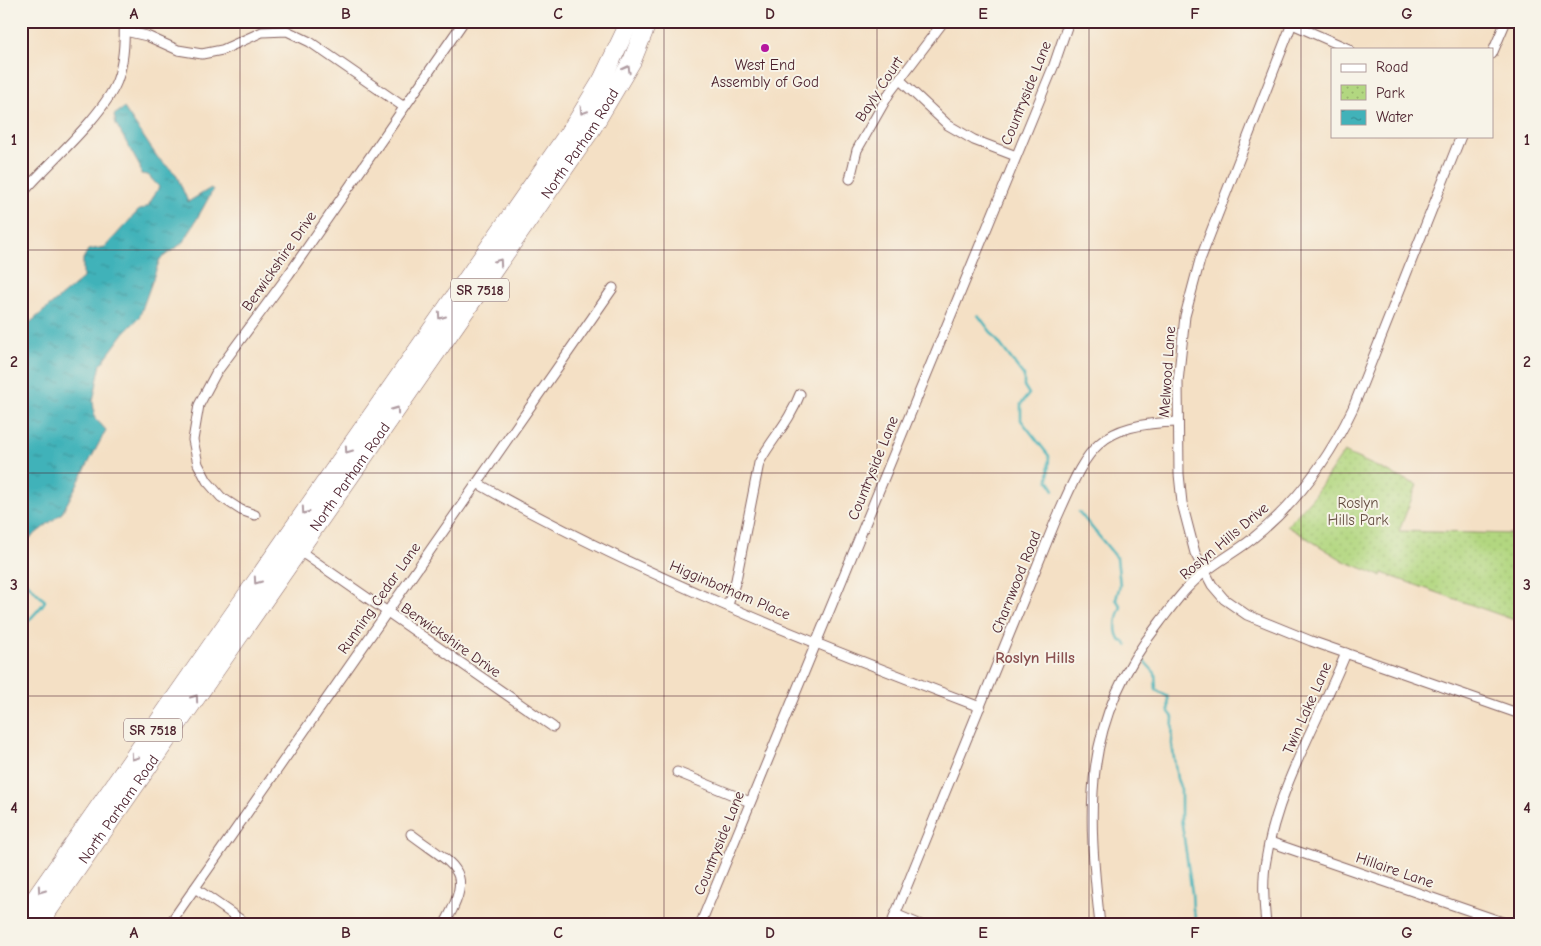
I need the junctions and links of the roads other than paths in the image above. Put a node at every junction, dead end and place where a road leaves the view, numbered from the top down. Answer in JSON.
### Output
{"nodes":[{"id":1,"x":124,"y":21,"type":"edge"},
{"id":2,"x":464,"y":21,"type":"edge"},
{"id":3,"x":630,"y":21,"type":"edge"},
{"id":4,"x":648,"y":21,"type":"edge"},
{"id":5,"x":944,"y":21,"type":"edge"},
{"id":6,"x":1069,"y":21,"type":"edge"},
{"id":7,"x":1506,"y":21,"type":"edge"},
{"id":8,"x":1293,"y":23,"type":"edge"},
{"id":9,"x":287,"y":26,"type":"edge"},
{"id":10,"x":125,"y":31,"type":"junction"},
{"id":11,"x":1347,"y":48,"type":"edge"},
{"id":12,"x":1494,"y":49,"type":"edge"},
{"id":13,"x":900,"y":79,"type":"junction"},
{"id":14,"x":404,"y":107,"type":"junction"},
{"id":15,"x":1460,"y":138,"type":"edge"},
{"id":16,"x":1016,"y":156,"type":"junction"},
{"id":17,"x":850,"y":179,"type":"dead end"},
{"id":18,"x":21,"y":195,"type":"edge"},
{"id":19,"x":613,"y":288,"type":"dead end"},
{"id":20,"x":800,"y":394,"type":"dead end"},
{"id":21,"x":1178,"y":422,"type":"junction"},
{"id":22,"x":477,"y":482,"type":"junction"},
{"id":23,"x":255,"y":514,"type":"dead end"},
{"id":24,"x":292,"y":546,"type":"junction"},
{"id":25,"x":1204,"y":572,"type":"junction"},
{"id":26,"x":728,"y":605,"type":"junction"},
{"id":27,"x":386,"y":612,"type":"junction"},
{"id":28,"x":817,"y":642,"type":"junction"},
{"id":29,"x":1346,"y":653,"type":"junction"},
{"id":30,"x":980,"y":707,"type":"junction"},
{"id":31,"x":1520,"y":714,"type":"edge"},
{"id":32,"x":553,"y":727,"type":"dead end"},
{"id":33,"x":677,"y":772,"type":"dead end"},
{"id":34,"x":750,"y":802,"type":"junction"},
{"id":35,"x":411,"y":834,"type":"dead end"},
{"id":36,"x":1270,"y":842,"type":"junction"},
{"id":37,"x":194,"y":888,"type":"junction"},
{"id":38,"x":895,"y":914,"type":"junction"},
{"id":39,"x":21,"y":918,"type":"edge"},
{"id":40,"x":38,"y":925,"type":"edge"},
{"id":41,"x":169,"y":925,"type":"edge"},
{"id":42,"x":248,"y":925,"type":"edge"},
{"id":43,"x":444,"y":925,"type":"edge"},
{"id":44,"x":700,"y":925,"type":"edge"},
{"id":45,"x":891,"y":925,"type":"edge"},
{"id":46,"x":921,"y":925,"type":"edge"},
{"id":47,"x":1100,"y":925,"type":"edge"},
{"id":48,"x":1266,"y":925,"type":"edge"},
{"id":49,"x":1511,"y":925,"type":"edge"}],
"edges":[{"from":1,"to":10,"type":"street"},
{"from":2,"to":14,"type":"street","name":"Berwickshire Drive"},
{"from":3,"to":24,"type":"highway","name":"North Parham Road","number":"SR 7518","one_way":true},
{"from":24,"to":4,"type":"highway","name":"North Parham Road","number":"SR 7518","one_way":true},
{"from":5,"to":13,"type":"street","name":"Bayly Court"},
{"from":6,"to":16,"type":"street","name":"Countryside Lane"},
{"from":7,"to":12,"type":"street"},
{"from":8,"to":11,"type":"street"},
{"from":8,"to":21,"type":"street","name":"Melwood Lane"},
{"from":9,"to":10,"type":"street"},
{"from":9,"to":14,"type":"street"},
{"from":10,"to":18,"type":"street"},
{"from":13,"to":16,"type":"street"},
{"from":13,"to":17,"type":"street","name":"Bayly Court"},
{"from":14,"to":23,"type":"street","name":"Berwickshire Drive"},
{"from":15,"to":25,"type":"street","name":"Roslyn Hills Drive"},
{"from":16,"to":28,"type":"street","name":"Countryside Lane"},
{"from":19,"to":22,"type":"street","name":"Running Cedar Lane"},
{"from":20,"to":26,"type":"street"},
{"from":21,"to":25,"type":"street","name":"Melwood Lane"},
{"from":21,"to":30,"type":"street","name":"Charnwood Road"},
{"from":22,"to":26,"type":"street","name":"Higginbotham Place"},
{"from":22,"to":27,"type":"street","name":"Running Cedar Lane"},
{"from":24,"to":27,"type":"street","name":"Berwickshire Drive"},
{"from":24,"to":39,"type":"highway","name":"North Parham Road","number":"SR 7518","one_way":true},
{"from":40,"to":24,"type":"highway","name":"North Parham Road","number":"SR 7518","one_way":true},
{"from":25,"to":29,"type":"street","name":"Melwood Lane"},
{"from":25,"to":47,"type":"street","name":"Roslyn Hills Drive"},
{"from":26,"to":28,"type":"street","name":"Higginbotham Place"},
{"from":27,"to":32,"type":"street","name":"Berwickshire Drive"},
{"from":27,"to":37,"type":"street","name":"Running Cedar Lane"},
{"from":28,"to":30,"type":"street","name":"Higginbotham Place"},
{"from":28,"to":34,"type":"street","name":"Countryside Lane"},
{"from":29,"to":31,"type":"street","name":"Twin Lake Lane"},
{"from":29,"to":36,"type":"street","name":"Twin Lake Lane"},
{"from":30,"to":38,"type":"street","name":"Charnwood Road"},
{"from":33,"to":34,"type":"street"},
{"from":34,"to":44,"type":"street","name":"Countryside Lane"},
{"from":35,"to":43,"type":"street"},
{"from":36,"to":48,"type":"street","name":"Twin Lake Lane"},
{"from":36,"to":49,"type":"street","name":"Hillaire Lane"},
{"from":37,"to":41,"type":"street","name":"Running Cedar Lane"},
{"from":37,"to":42,"type":"street"},
{"from":38,"to":45,"type":"street","name":"Charnwood Road"},
{"from":38,"to":46,"type":"street"}]}
